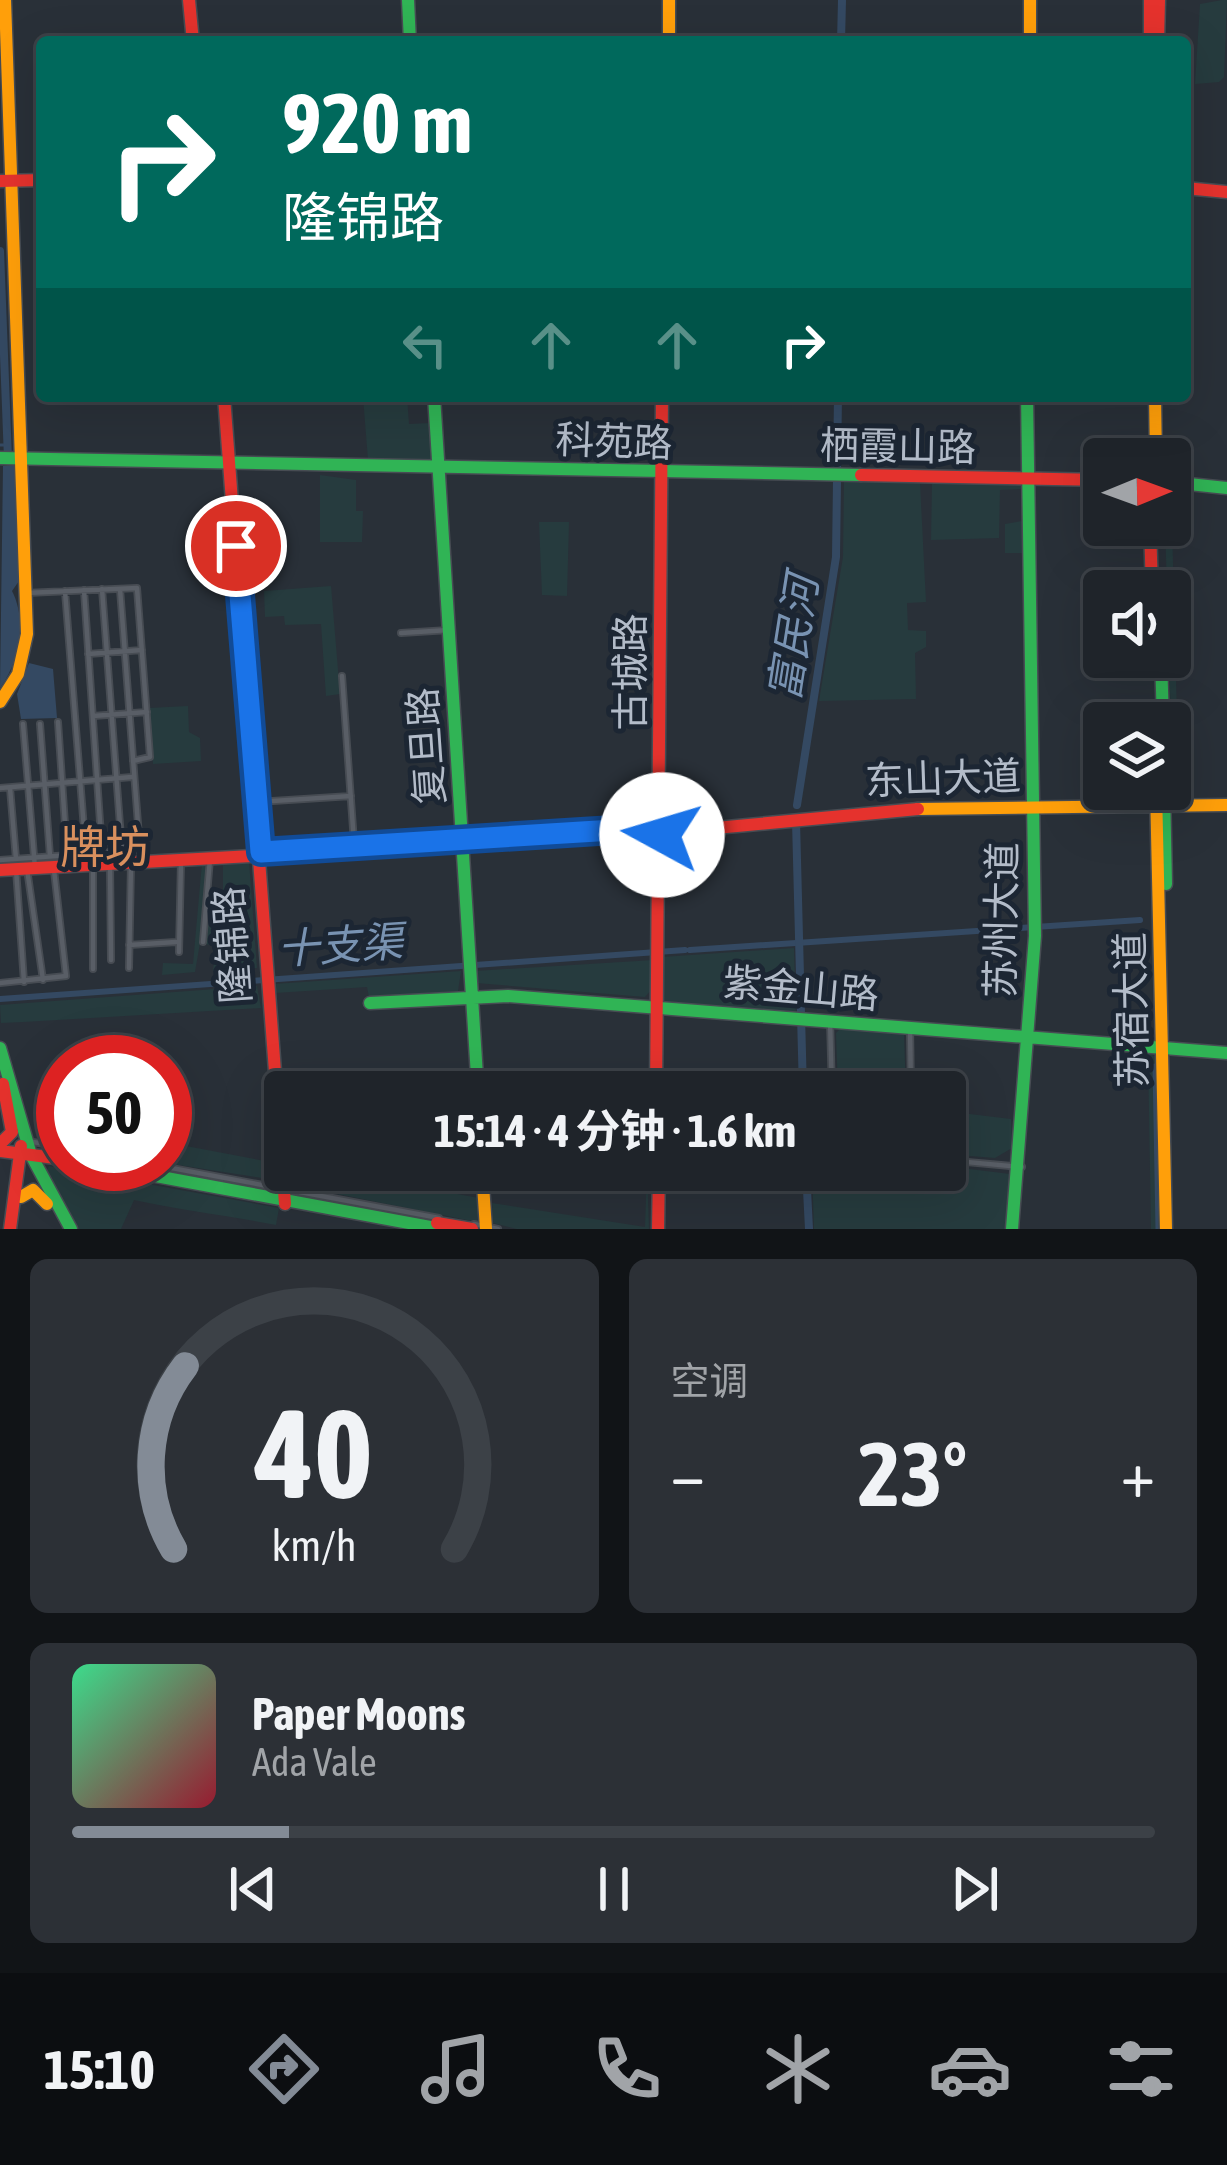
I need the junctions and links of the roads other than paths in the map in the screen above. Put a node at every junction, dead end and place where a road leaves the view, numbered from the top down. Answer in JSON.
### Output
{"nodes":[{"id":1,"x":5,"y":0,"type":"edge"},
{"id":2,"x":187,"y":0,"type":"edge"},
{"id":3,"x":408,"y":0,"type":"edge"},
{"id":4,"x":668,"y":0,"type":"edge"},
{"id":5,"x":1028,"y":0,"type":"edge"},
{"id":6,"x":1155,"y":0,"type":"edge"},
{"id":7,"x":190,"y":36,"type":"edge"},
{"id":8,"x":410,"y":36,"type":"edge"},
{"id":9,"x":668,"y":36,"type":"edge"},
{"id":10,"x":1028,"y":36,"type":"edge"},
{"id":11,"x":1154,"y":36,"type":"edge"},
{"id":12,"x":6,"y":178,"type":"edge"},
{"id":13,"x":1191,"y":191,"type":"edge"},
{"id":14,"x":1227,"y":194,"type":"edge"},
{"id":15,"x":223,"y":402,"type":"edge"},
{"id":16,"x":434,"y":402,"type":"edge"},
{"id":17,"x":664,"y":402,"type":"edge"},
{"id":18,"x":1030,"y":402,"type":"edge"},
{"id":19,"x":1152,"y":402,"type":"edge"},
{"id":20,"x":1152,"y":438,"type":"edge"},
{"id":21,"x":1,"y":460,"type":"edge"},
{"id":22,"x":20,"y":461,"type":"junction"},
{"id":23,"x":228,"y":464,"type":"junction"},
{"id":24,"x":438,"y":467,"type":"junction"},
{"id":25,"x":663,"y":472,"type":"junction"},
{"id":26,"x":692,"y":472,"type":"joint"},
{"id":27,"x":1031,"y":479,"type":"junction"},
{"id":28,"x":1083,"y":480,"type":"edge"},
{"id":29,"x":1191,"y":484,"type":"edge"},
{"id":30,"x":1227,"y":488,"type":"edge"},
{"id":31,"x":120,"y":589,"type":"junction"},
{"id":32,"x":84,"y":590,"type":"junction"},
{"id":33,"x":102,"y":590,"type":"junction"},
{"id":34,"x":65,"y":591,"type":"junction"},
{"id":35,"x":26,"y":593,"type":"junction"},
{"id":36,"x":449,"y":630,"type":"junction"},
{"id":37,"x":401,"y":633,"type":"dead end"},
{"id":38,"x":142,"y":650,"type":"junction"},
{"id":39,"x":124,"y":651,"type":"junction"},
{"id":40,"x":106,"y":653,"type":"junction"},
{"id":41,"x":88,"y":654,"type":"junction"},
{"id":42,"x":342,"y":676,"type":"dead end"},
{"id":43,"x":0,"y":702,"type":"edge"},
{"id":44,"x":147,"y":712,"type":"junction"},
{"id":45,"x":129,"y":713,"type":"junction"},
{"id":46,"x":111,"y":714,"type":"junction"},
{"id":47,"x":93,"y":716,"type":"junction"},
{"id":48,"x":58,"y":722,"type":"dead end"},
{"id":49,"x":23,"y":724,"type":"dead end"},
{"id":50,"x":40,"y":724,"type":"dead end"},
{"id":51,"x":133,"y":761,"type":"junction"},
{"id":52,"x":134,"y":777,"type":"junction"},
{"id":53,"x":116,"y":779,"type":"junction"},
{"id":54,"x":97,"y":781,"type":"junction"},
{"id":55,"x":81,"y":782,"type":"junction"},
{"id":56,"x":62,"y":784,"type":"junction"},
{"id":57,"x":44,"y":785,"type":"junction"},
{"id":58,"x":28,"y":786,"type":"junction"},
{"id":59,"x":0,"y":788,"type":"edge"},
{"id":60,"x":10,"y":788,"type":"junction"},
{"id":61,"x":351,"y":796,"type":"junction"},
{"id":62,"x":1083,"y":799,"type":"edge"},
{"id":63,"x":1191,"y":800,"type":"edge"},
{"id":64,"x":1035,"y":801,"type":"junction"},
{"id":65,"x":254,"y":802,"type":"junction"},
{"id":66,"x":1227,"y":803,"type":"edge"},
{"id":67,"x":1160,"y":810,"type":"edge"},
{"id":68,"x":660,"y":829,"type":"junction"},
{"id":69,"x":354,"y":842,"type":"dead end"},
{"id":70,"x":462,"y":842,"type":"junction"},
{"id":71,"x":68,"y":855,"type":"junction"},
{"id":72,"x":258,"y":855,"type":"junction"},
{"id":73,"x":126,"y":857,"type":"junction"},
{"id":74,"x":0,"y":860,"type":"edge"},
{"id":75,"x":99,"y":860,"type":"junction"},
{"id":76,"x":210,"y":860,"type":"junction"},
{"id":77,"x":181,"y":861,"type":"junction"},
{"id":78,"x":52,"y":862,"type":"junction"},
{"id":79,"x":25,"y":865,"type":"junction"},
{"id":80,"x":0,"y":870,"type":"edge"},
{"id":81,"x":176,"y":942,"type":"junction"},
{"id":82,"x":203,"y":942,"type":"dead end"},
{"id":83,"x":129,"y":945,"type":"junction"},
{"id":84,"x":179,"y":952,"type":"dead end"},
{"id":85,"x":111,"y":960,"type":"dead end"},
{"id":86,"x":129,"y":968,"type":"dead end"},
{"id":87,"x":93,"y":969,"type":"dead end"},
{"id":88,"x":44,"y":980,"type":"junction"},
{"id":89,"x":24,"y":982,"type":"junction"},
{"id":90,"x":0,"y":983,"type":"edge"},
{"id":91,"x":473,"y":996,"type":"junction"},
{"id":92,"x":370,"y":1003,"type":"dead end"},
{"id":93,"x":659,"y":1007,"type":"junction"},
{"id":94,"x":830,"y":1021,"type":"junction"},
{"id":95,"x":911,"y":1028,"type":"junction"},
{"id":96,"x":1030,"y":1037,"type":"junction"},
{"id":97,"x":0,"y":1048,"type":"edge"},
{"id":98,"x":1165,"y":1048,"type":"junction"},
{"id":99,"x":1227,"y":1053,"type":"edge"},
{"id":100,"x":477,"y":1071,"type":"edge"},
{"id":101,"x":658,"y":1071,"type":"edge"},
{"id":102,"x":831,"y":1071,"type":"edge"},
{"id":103,"x":911,"y":1071,"type":"edge"},
{"id":104,"x":2,"y":1078,"type":"edge"},
{"id":105,"x":0,"y":1147,"type":"edge"},
{"id":106,"x":25,"y":1151,"type":"junction"},
{"id":107,"x":36,"y":1153,"type":"edge"},
{"id":108,"x":966,"y":1163,"type":"edge"},
{"id":109,"x":1019,"y":1168,"type":"junction"},
{"id":110,"x":192,"y":1172,"type":"edge"},
{"id":111,"x":192,"y":1178,"type":"edge"},
{"id":112,"x":192,"y":1181,"type":"edge"},
{"id":113,"x":255,"y":1183,"type":"junction"},
{"id":114,"x":235,"y":1184,"type":"junction"},
{"id":115,"x":47,"y":1191,"type":"edge"},
{"id":116,"x":483,"y":1191,"type":"edge"},
{"id":117,"x":657,"y":1191,"type":"edge"},
{"id":118,"x":282,"y":1196,"type":"junction"},
{"id":119,"x":21,"y":1197,"type":"junction"},
{"id":120,"x":49,"y":1200,"type":"junction"},
{"id":121,"x":349,"y":1201,"type":"junction"},
{"id":122,"x":366,"y":1209,"type":"junction"},
{"id":123,"x":338,"y":1212,"type":"junction"},
{"id":124,"x":401,"y":1222,"type":"junction"},
{"id":125,"x":385,"y":1223,"type":"junction"},
{"id":126,"x":441,"y":1224,"type":"edge"},
{"id":127,"x":485,"y":1228,"type":"edge"},
{"id":128,"x":13,"y":1229,"type":"edge"},
{"id":129,"x":67,"y":1229,"type":"edge"},
{"id":130,"x":416,"y":1229,"type":"edge"},
{"id":131,"x":656,"y":1229,"type":"edge"},
{"id":132,"x":1014,"y":1229,"type":"edge"},
{"id":133,"x":1170,"y":1229,"type":"edge"}],
"edges":[{"from":1,"to":12,"type":"street"},
{"from":2,"to":7,"type":"street"},
{"from":3,"to":8,"type":"street"},
{"from":4,"to":9,"type":"street"},
{"from":5,"to":10,"type":"street"},
{"from":6,"to":11,"type":"street"},
{"from":12,"to":22,"type":"street"},
{"from":13,"to":14,"type":"street"},
{"from":15,"to":23,"type":"street","name":"隆锦路"},
{"from":16,"to":24,"type":"street","name":"复旦路"},
{"from":17,"to":25,"type":"street","name":"古城路"},
{"from":18,"to":27,"type":"street","name":"苏州大道"},
{"from":19,"to":20,"type":"street"},
{"from":21,"to":22,"type":"street","name":"科苑路"},
{"from":22,"to":23,"type":"street","name":"科苑路"},
{"from":22,"to":35,"type":"street"},
{"from":23,"to":24,"type":"street","name":"科苑路"},
{"from":23,"to":65,"type":"street","name":"隆锦路"},
{"from":24,"to":25,"type":"street","name":"科苑路"},
{"from":24,"to":36,"type":"street","name":"复旦路"},
{"from":25,"to":26,"type":"street","name":"科苑路"},
{"from":25,"to":68,"type":"street","name":"古城路"},
{"from":26,"to":27,"type":"street","name":"栖霞山路"},
{"from":27,"to":28,"type":"street","name":"栖霞山路"},
{"from":27,"to":64,"type":"street","name":"苏州大道"},
{"from":29,"to":30,"type":"street"},
{"from":31,"to":33,"type":"street"},
{"from":31,"to":38,"type":"street"},
{"from":31,"to":39,"type":"street"},
{"from":32,"to":33,"type":"street"},
{"from":32,"to":34,"type":"street"},
{"from":32,"to":41,"type":"street"},
{"from":33,"to":40,"type":"street"},
{"from":34,"to":35,"type":"street"},
{"from":34,"to":55,"type":"street"},
{"from":35,"to":43,"type":"street"},
{"from":36,"to":37,"type":"street"},
{"from":36,"to":70,"type":"street","name":"复旦路"},
{"from":38,"to":39,"type":"street"},
{"from":38,"to":44,"type":"street"},
{"from":39,"to":40,"type":"street"},
{"from":39,"to":45,"type":"street"},
{"from":40,"to":41,"type":"street"},
{"from":40,"to":46,"type":"street"},
{"from":41,"to":47,"type":"street"},
{"from":42,"to":61,"type":"street"},
{"from":44,"to":45,"type":"street"},
{"from":44,"to":51,"type":"street"},
{"from":45,"to":46,"type":"street"},
{"from":45,"to":51,"type":"street"},
{"from":46,"to":47,"type":"street"},
{"from":46,"to":53,"type":"street"},
{"from":47,"to":54,"type":"street"},
{"from":48,"to":56,"type":"street"},
{"from":49,"to":58,"type":"street"},
{"from":50,"to":57,"type":"street"},
{"from":51,"to":52,"type":"street"},
{"from":52,"to":53,"type":"street"},
{"from":52,"to":73,"type":"street"},
{"from":53,"to":54,"type":"street"},
{"from":53,"to":73,"type":"street"},
{"from":54,"to":55,"type":"street"},
{"from":54,"to":75,"type":"street"},
{"from":55,"to":56,"type":"street"},
{"from":55,"to":75,"type":"street"},
{"from":56,"to":57,"type":"street"},
{"from":56,"to":71,"type":"street"},
{"from":57,"to":58,"type":"street"},
{"from":57,"to":78,"type":"street"},
{"from":58,"to":60,"type":"street"},
{"from":58,"to":79,"type":"street"},
{"from":59,"to":60,"type":"street"},
{"from":60,"to":79,"type":"street"},
{"from":61,"to":65,"type":"street"},
{"from":61,"to":69,"type":"street"},
{"from":62,"to":64,"type":"street","name":"东山大道"},
{"from":63,"to":66,"type":"street","name":"东山大道"},
{"from":64,"to":68,"type":"street","name":"东山大道"},
{"from":64,"to":96,"type":"street","name":"苏州大道"},
{"from":65,"to":72,"type":"street","name":"隆锦路"},
{"from":67,"to":98,"type":"street","name":"苏宿大道"},
{"from":68,"to":70,"type":"street","name":"东山大道"},
{"from":68,"to":93,"type":"street","name":"古城路"},
{"from":70,"to":72,"type":"street","name":"东山大道"},
{"from":70,"to":91,"type":"street","name":"复旦路"},
{"from":71,"to":75,"type":"street"},
{"from":71,"to":78,"type":"street"},
{"from":72,"to":76,"type":"street","name":"东山大道"},
{"from":72,"to":118,"type":"street","name":"隆锦路"},
{"from":73,"to":75,"type":"street","name":"东山大道"},
{"from":73,"to":77,"type":"street","name":"东山大道"},
{"from":73,"to":83,"type":"street"},
{"from":74,"to":79,"type":"street"},
{"from":75,"to":78,"type":"street","name":"东山大道"},
{"from":75,"to":85,"type":"street"},
{"from":75,"to":87,"type":"street"},
{"from":76,"to":77,"type":"street","name":"东山大道"},
{"from":76,"to":82,"type":"street"},
{"from":77,"to":81,"type":"street"},
{"from":78,"to":79,"type":"street","name":"东山大道"},
{"from":78,"to":88,"type":"street"},
{"from":79,"to":80,"type":"street","name":"东山大道"},
{"from":79,"to":88,"type":"street"},
{"from":79,"to":89,"type":"street"},
{"from":81,"to":83,"type":"street"},
{"from":81,"to":84,"type":"street"},
{"from":83,"to":86,"type":"street"},
{"from":88,"to":89,"type":"street"},
{"from":89,"to":90,"type":"street"},
{"from":91,"to":92,"type":"street","name":"紫金山路"},
{"from":91,"to":93,"type":"street","name":"紫金山路"},
{"from":91,"to":100,"type":"street","name":"复旦路"},
{"from":93,"to":94,"type":"street","name":"紫金山路"},
{"from":93,"to":101,"type":"street","name":"古城路"},
{"from":94,"to":95,"type":"street","name":"紫金山路"},
{"from":94,"to":102,"type":"street"},
{"from":95,"to":96,"type":"street","name":"紫金山路"},
{"from":95,"to":103,"type":"street"},
{"from":96,"to":98,"type":"street","name":"紫金山路"},
{"from":96,"to":109,"type":"street","name":"苏州大道"},
{"from":97,"to":106,"type":"street"},
{"from":98,"to":99,"type":"street","name":"紫金山路"},
{"from":98,"to":133,"type":"street","name":"苏宿大道"},
{"from":104,"to":105,"type":"street"},
{"from":104,"to":106,"type":"street"},
{"from":105,"to":106,"type":"street"},
{"from":106,"to":107,"type":"street"},
{"from":106,"to":119,"type":"street"},
{"from":106,"to":120,"type":"street"},
{"from":106,"to":128,"type":"street"},
{"from":108,"to":109,"type":"street"},
{"from":109,"to":132,"type":"street","name":"苏州大道"},
{"from":110,"to":113,"type":"street"},
{"from":111,"to":114,"type":"street"},
{"from":112,"to":118,"type":"street"},
{"from":113,"to":114,"type":"street"},
{"from":113,"to":118,"type":"street"},
{"from":114,"to":118,"type":"street"},
{"from":115,"to":120,"type":"street"},
{"from":116,"to":127,"type":"street"},
{"from":117,"to":131,"type":"street"},
{"from":118,"to":121,"type":"street"},
{"from":118,"to":122,"type":"street"},
{"from":118,"to":123,"type":"street"},
{"from":119,"to":120,"type":"street"},
{"from":119,"to":128,"type":"street"},
{"from":120,"to":129,"type":"street"},
{"from":121,"to":122,"type":"street"},
{"from":121,"to":126,"type":"street"},
{"from":122,"to":126,"type":"street"},
{"from":123,"to":124,"type":"street"},
{"from":123,"to":125,"type":"street"},
{"from":124,"to":125,"type":"street"},
{"from":124,"to":126,"type":"street"},
{"from":125,"to":130,"type":"street"},
{"from":126,"to":127,"type":"street"}]}
